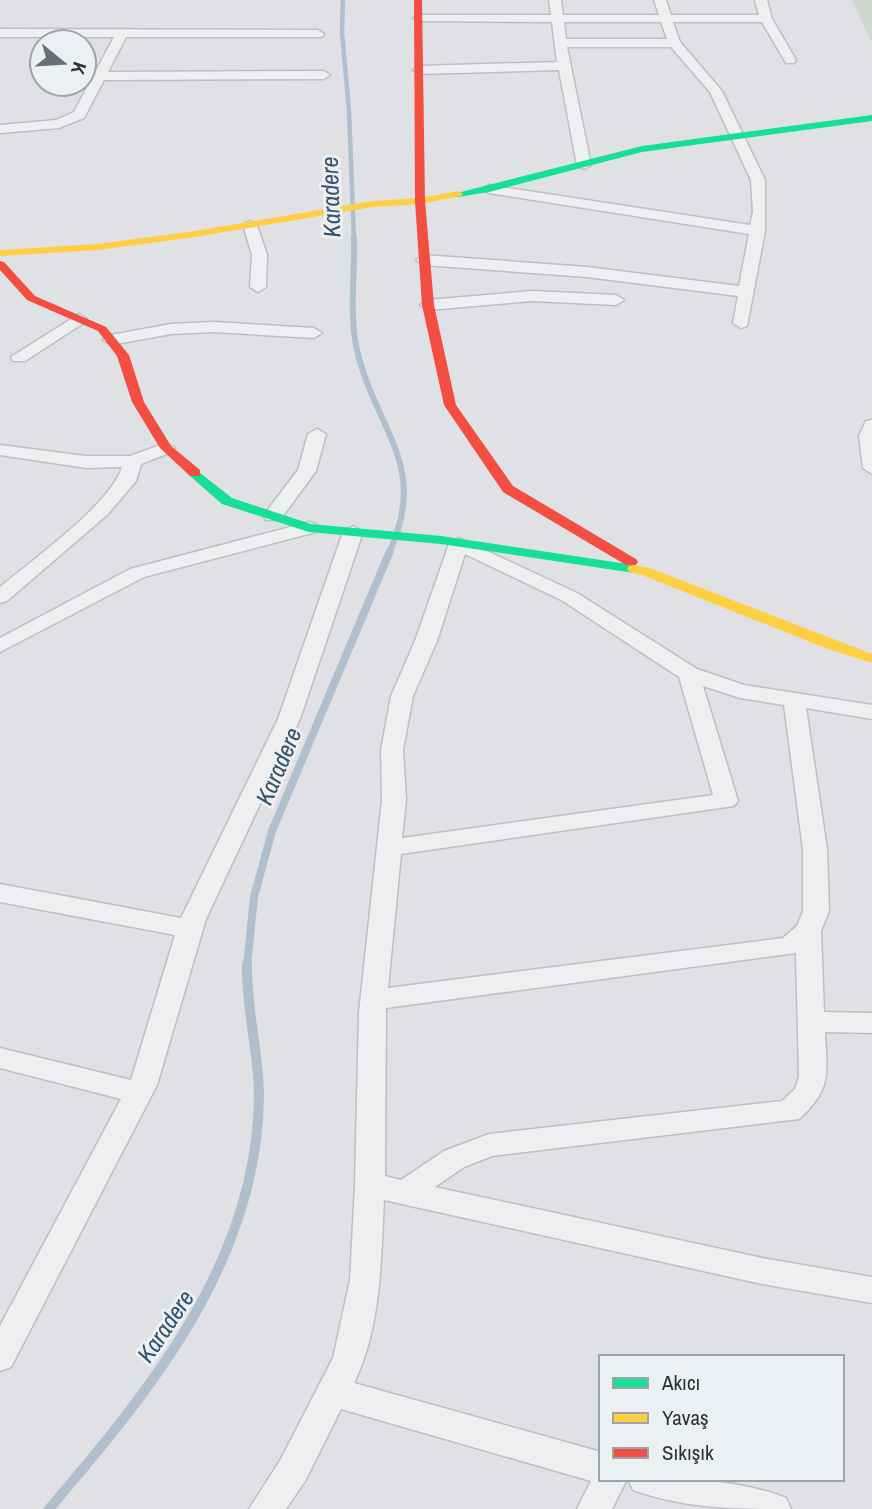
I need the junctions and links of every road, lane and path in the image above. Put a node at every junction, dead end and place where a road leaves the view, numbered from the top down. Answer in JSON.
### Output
{"nodes":[{"id":1,"x":418,"y":0,"type":"edge"},
{"id":2,"x":555,"y":0,"type":"edge"},
{"id":3,"x":660,"y":0,"type":"edge"},
{"id":4,"x":761,"y":0,"type":"edge"},
{"id":5,"x":419,"y":18,"type":"junction"},
{"id":6,"x":557,"y":18,"type":"junction"},
{"id":7,"x":663,"y":18,"type":"junction"},
{"id":8,"x":766,"y":19,"type":"junction"},
{"id":9,"x":0,"y":33,"type":"edge"},
{"id":10,"x":122,"y":33,"type":"junction"},
{"id":11,"x":318,"y":34,"type":"dead end"},
{"id":12,"x":560,"y":43,"type":"junction"},
{"id":13,"x":674,"y":43,"type":"junction"},
{"id":14,"x":790,"y":60,"type":"dead end"},
{"id":15,"x":564,"y":66,"type":"junction"},
{"id":16,"x":419,"y":70,"type":"junction"},
{"id":17,"x":324,"y":75,"type":"dead end"},
{"id":18,"x":99,"y":76,"type":"junction"},
{"id":19,"x":872,"y":118,"type":"edge"},
{"id":20,"x":830,"y":125,"type":"junction"},
{"id":21,"x":0,"y":129,"type":"edge"},
{"id":22,"x":872,"y":130,"type":"edge"},
{"id":23,"x":735,"y":136,"type":"junction"},
{"id":24,"x":584,"y":165,"type":"junction"},
{"id":25,"x":489,"y":189,"type":"junction"},
{"id":26,"x":420,"y":201,"type":"junction"},
{"id":27,"x":250,"y":225,"type":"junction"},
{"id":28,"x":758,"y":231,"type":"junction"},
{"id":29,"x":0,"y":253,"type":"edge"},
{"id":30,"x":425,"y":260,"type":"junction"},
{"id":31,"x":0,"y":264,"type":"edge"},
{"id":32,"x":258,"y":287,"type":"dead end"},
{"id":33,"x":746,"y":292,"type":"junction"},
{"id":34,"x":616,"y":300,"type":"dead end"},
{"id":35,"x":428,"y":305,"type":"junction"},
{"id":36,"x":79,"y":319,"type":"junction"},
{"id":37,"x":741,"y":323,"type":"dead end"},
{"id":38,"x":314,"y":333,"type":"dead end"},
{"id":39,"x":111,"y":340,"type":"junction"},
{"id":40,"x":19,"y":357,"type":"dead end"},
{"id":41,"x":872,"y":425,"type":"edge"},
{"id":42,"x":317,"y":434,"type":"dead end"},
{"id":43,"x":166,"y":448,"type":"junction"},
{"id":44,"x":0,"y":450,"type":"edge"},
{"id":45,"x":871,"y":457,"type":"edge"},
{"id":46,"x":133,"y":461,"type":"junction"},
{"id":47,"x":273,"y":516,"type":"junction"},
{"id":48,"x":309,"y":528,"type":"junction"},
{"id":49,"x":361,"y":533,"type":"junction"},
{"id":50,"x":450,"y":542,"type":"junction"},
{"id":51,"x":645,"y":571,"type":"junction"},
{"id":52,"x":0,"y":597,"type":"edge"},
{"id":53,"x":0,"y":646,"type":"edge"},
{"id":54,"x":872,"y":659,"type":"edge"},
{"id":55,"x":690,"y":674,"type":"junction"},
{"id":56,"x":794,"y":701,"type":"junction"},
{"id":57,"x":872,"y":712,"type":"edge"},
{"id":58,"x":388,"y":848,"type":"junction"},
{"id":59,"x":0,"y":892,"type":"edge"},
{"id":60,"x":190,"y":929,"type":"junction"},
{"id":61,"x":808,"y":931,"type":"junction"},
{"id":62,"x":373,"y":1000,"type":"junction"},
{"id":63,"x":811,"y":1022,"type":"junction"},
{"id":64,"x":872,"y":1023,"type":"edge"},
{"id":65,"x":0,"y":1058,"type":"edge"},
{"id":66,"x":139,"y":1093,"type":"junction"},
{"id":67,"x":370,"y":1185,"type":"junction"},
{"id":68,"x":405,"y":1193,"type":"junction"},
{"id":69,"x":872,"y":1290,"type":"edge"},
{"id":70,"x":0,"y":1357,"type":"edge"},
{"id":71,"x":333,"y":1392,"type":"junction"},
{"id":72,"x":599,"y":1467,"type":"edge"},
{"id":73,"x":609,"y":1481,"type":"edge"},
{"id":74,"x":654,"y":1481,"type":"edge"},
{"id":75,"x":266,"y":1509,"type":"edge"},
{"id":76,"x":594,"y":1509,"type":"edge"},
{"id":77,"x":774,"y":1509,"type":"edge"}],
"edges":[{"from":1,"to":5,"type":"street"},
{"from":2,"to":6,"type":"street"},
{"from":3,"to":7,"type":"street"},
{"from":4,"to":8,"type":"street"},
{"from":5,"to":6,"type":"street"},
{"from":5,"to":16,"type":"street"},
{"from":6,"to":7,"type":"street"},
{"from":6,"to":12,"type":"street"},
{"from":7,"to":8,"type":"street"},
{"from":7,"to":13,"type":"street"},
{"from":8,"to":14,"type":"street"},
{"from":9,"to":10,"type":"street"},
{"from":10,"to":11,"type":"street"},
{"from":10,"to":18,"type":"street"},
{"from":12,"to":13,"type":"street"},
{"from":12,"to":15,"type":"street"},
{"from":13,"to":23,"type":"street"},
{"from":15,"to":16,"type":"street"},
{"from":15,"to":24,"type":"street"},
{"from":16,"to":26,"type":"street"},
{"from":17,"to":18,"type":"street"},
{"from":18,"to":21,"type":"street"},
{"from":19,"to":20,"type":"street"},
{"from":20,"to":22,"type":"street"},
{"from":20,"to":23,"type":"street"},
{"from":23,"to":24,"type":"street"},
{"from":23,"to":28,"type":"street"},
{"from":24,"to":25,"type":"street"},
{"from":25,"to":26,"type":"street"},
{"from":25,"to":28,"type":"street"},
{"from":26,"to":27,"type":"street"},
{"from":26,"to":30,"type":"street"},
{"from":27,"to":29,"type":"street"},
{"from":27,"to":32,"type":"street"},
{"from":28,"to":33,"type":"street"},
{"from":30,"to":33,"type":"street"},
{"from":30,"to":35,"type":"street"},
{"from":31,"to":36,"type":"street"},
{"from":33,"to":37,"type":"street"},
{"from":34,"to":35,"type":"street"},
{"from":35,"to":51,"type":"street"},
{"from":36,"to":39,"type":"street"},
{"from":36,"to":40,"type":"street"},
{"from":38,"to":39,"type":"street"},
{"from":39,"to":43,"type":"street"},
{"from":41,"to":45,"type":"street"},
{"from":42,"to":47,"type":"street"},
{"from":43,"to":46,"type":"street"},
{"from":43,"to":47,"type":"street"},
{"from":44,"to":46,"type":"street"},
{"from":46,"to":52,"type":"street"},
{"from":47,"to":48,"type":"street"},
{"from":48,"to":49,"type":"street"},
{"from":48,"to":53,"type":"street"},
{"from":49,"to":50,"type":"street"},
{"from":49,"to":60,"type":"street"},
{"from":50,"to":51,"type":"street"},
{"from":50,"to":55,"type":"street"},
{"from":50,"to":58,"type":"street"},
{"from":51,"to":54,"type":"street"},
{"from":55,"to":56,"type":"street"},
{"from":55,"to":58,"type":"street"},
{"from":56,"to":57,"type":"street"},
{"from":56,"to":61,"type":"street"},
{"from":58,"to":62,"type":"street"},
{"from":59,"to":60,"type":"street"},
{"from":60,"to":66,"type":"street"},
{"from":61,"to":62,"type":"street"},
{"from":61,"to":63,"type":"street"},
{"from":62,"to":67,"type":"street"},
{"from":63,"to":64,"type":"street"},
{"from":63,"to":68,"type":"street"},
{"from":65,"to":66,"type":"street"},
{"from":66,"to":70,"type":"street"},
{"from":67,"to":68,"type":"street"},
{"from":67,"to":71,"type":"street"},
{"from":68,"to":69,"type":"street"},
{"from":71,"to":72,"type":"street"},
{"from":71,"to":75,"type":"street"},
{"from":73,"to":76,"type":"street"},
{"from":74,"to":77,"type":"street"}]}
